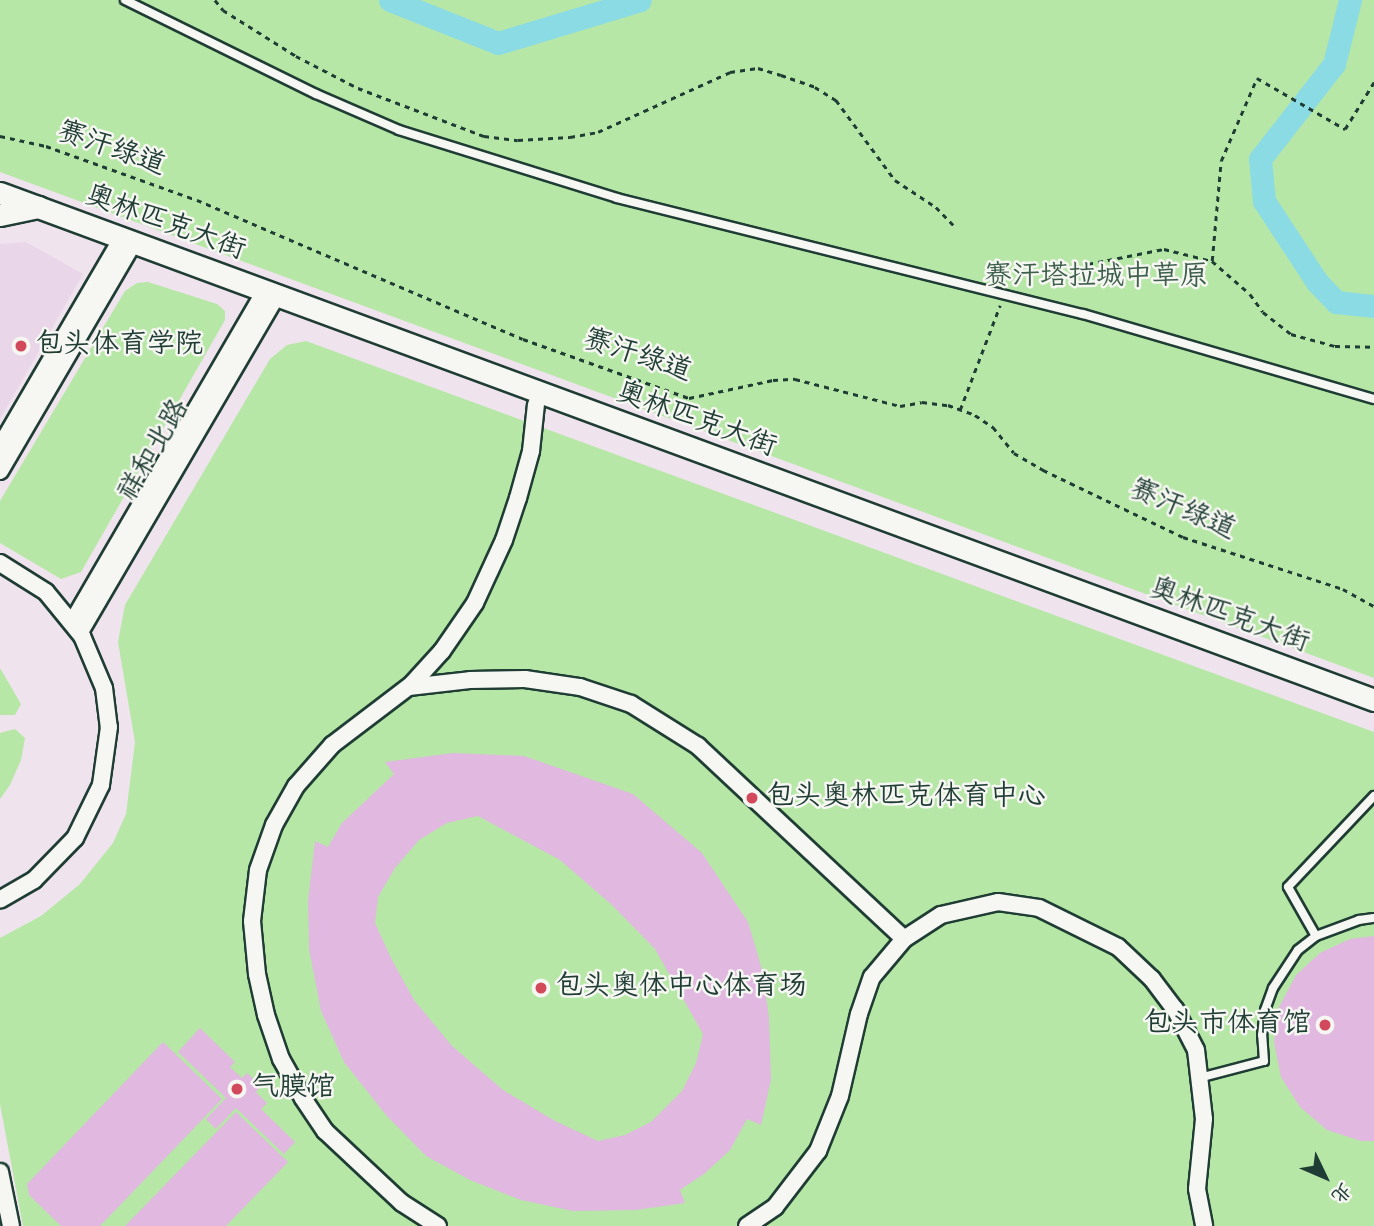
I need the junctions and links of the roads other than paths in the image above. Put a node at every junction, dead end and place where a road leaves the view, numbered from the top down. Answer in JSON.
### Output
{"nodes":[{"id":1,"x":125,"y":0,"type":"edge"},
{"id":2,"x":5,"y":204,"type":"edge"},
{"id":3,"x":125,"y":246,"type":"junction"},
{"id":4,"x":267,"y":299,"type":"junction"},
{"id":5,"x":1374,"y":399,"type":"edge"},
{"id":6,"x":536,"y":404,"type":"junction"},
{"id":7,"x":0,"y":447,"type":"edge"},
{"id":8,"x":0,"y":471,"type":"edge"},
{"id":9,"x":0,"y":563,"type":"edge"},
{"id":10,"x":77,"y":627,"type":"junction"},
{"id":11,"x":409,"y":687,"type":"junction"},
{"id":12,"x":1374,"y":700,"type":"edge"},
{"id":13,"x":1374,"y":711,"type":"edge"},
{"id":14,"x":1374,"y":796,"type":"edge"},
{"id":15,"x":0,"y":900,"type":"edge"},
{"id":16,"x":1374,"y":918,"type":"edge"},
{"id":17,"x":1315,"y":936,"type":"junction"},
{"id":18,"x":904,"y":939,"type":"junction"},
{"id":19,"x":1199,"y":1078,"type":"junction"},
{"id":20,"x":0,"y":1172,"type":"edge"},
{"id":21,"x":11,"y":1226,"type":"edge"},
{"id":22,"x":438,"y":1226,"type":"edge"},
{"id":23,"x":747,"y":1226,"type":"edge"},
{"id":24,"x":1204,"y":1226,"type":"edge"}],
"edges":[{"from":1,"to":5,"type":"lane"},
{"from":2,"to":3,"type":"main road","name":"奥林匹克大街"},
{"from":2,"to":3,"type":"main road","name":"奥林匹克大街"},
{"from":3,"to":4,"type":"main road","name":"奥林匹克大街"},
{"from":3,"to":7,"type":"street"},
{"from":3,"to":8,"type":"street"},
{"from":4,"to":6,"type":"main road","name":"奥林匹克大街"},
{"from":4,"to":10,"type":"street","name":"祥和北路"},
{"from":4,"to":12,"type":"main road","name":"奥林匹克大街"},
{"from":6,"to":11,"type":"street"},
{"from":6,"to":13,"type":"main road","name":"奥林匹克大街"},
{"from":9,"to":10,"type":"street"},
{"from":10,"to":15,"type":"street"},
{"from":11,"to":18,"type":"street"},
{"from":11,"to":22,"type":"street"},
{"from":14,"to":17,"type":"lane"},
{"from":16,"to":17,"type":"lane"},
{"from":17,"to":19,"type":"lane"},
{"from":18,"to":19,"type":"street"},
{"from":18,"to":23,"type":"street"},
{"from":19,"to":24,"type":"street"},
{"from":20,"to":21,"type":"street"}]}
